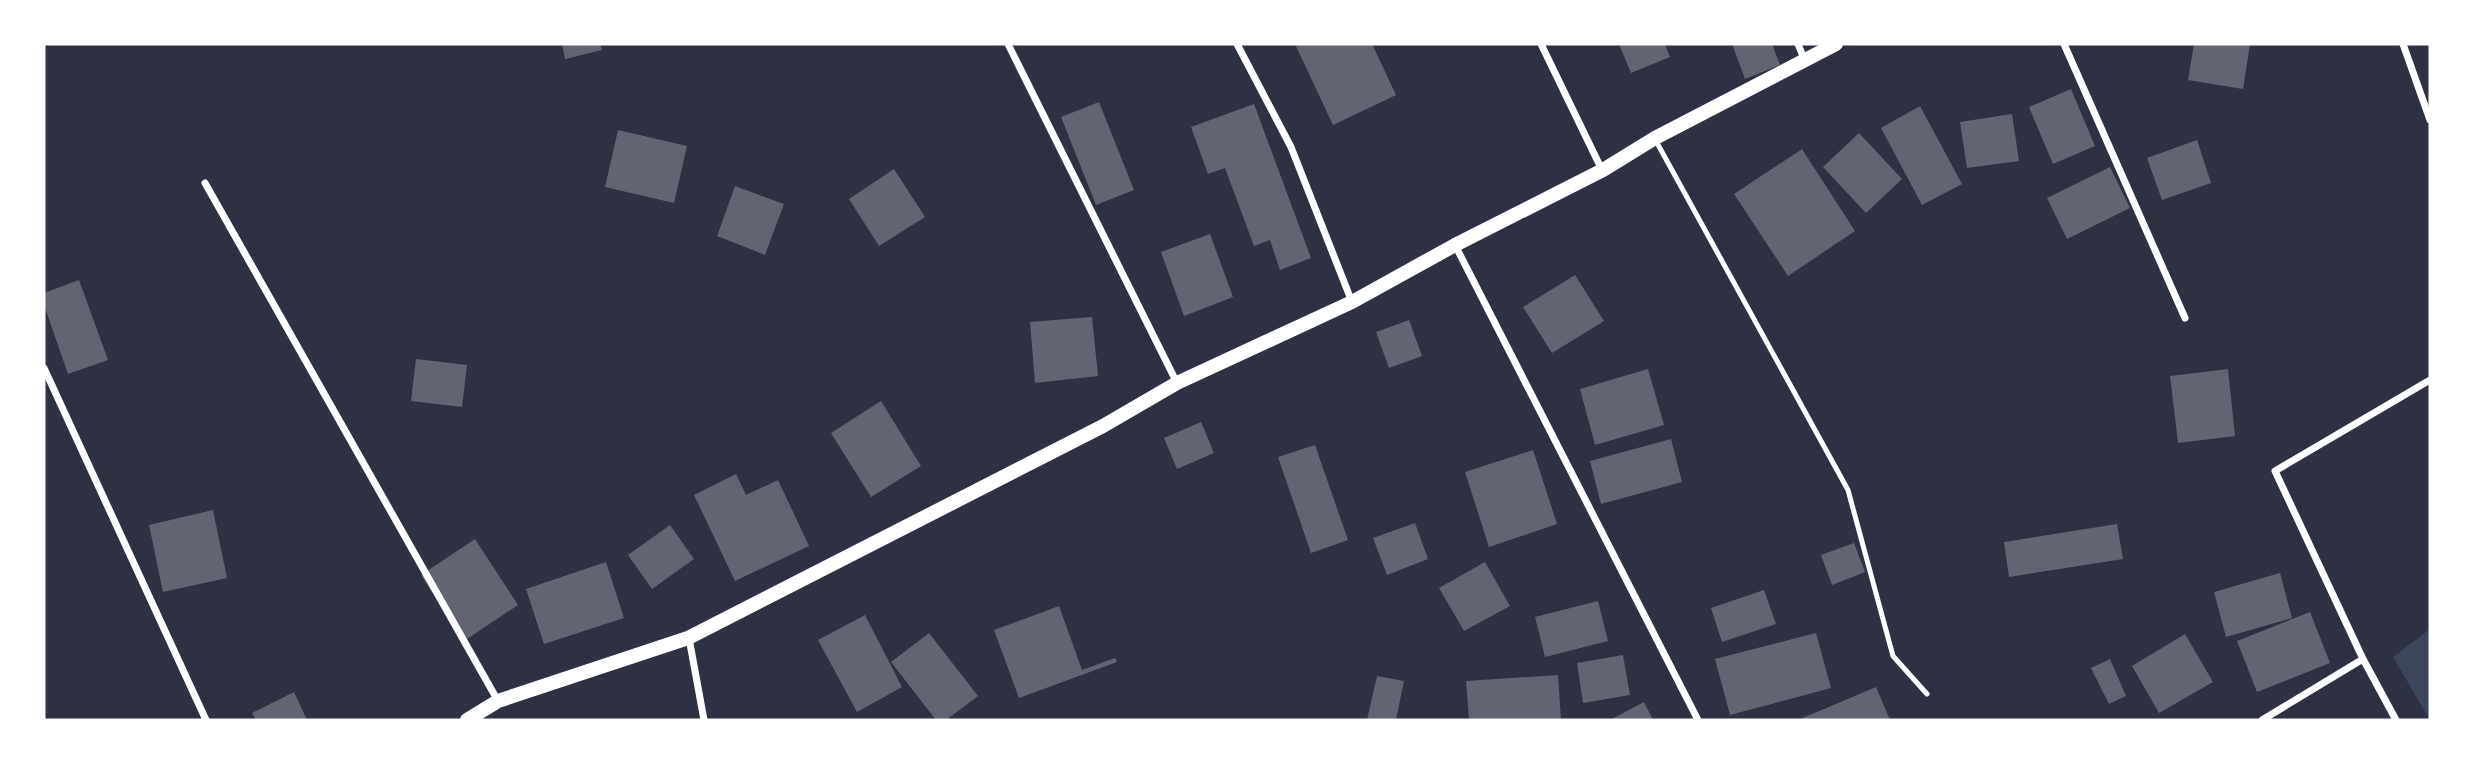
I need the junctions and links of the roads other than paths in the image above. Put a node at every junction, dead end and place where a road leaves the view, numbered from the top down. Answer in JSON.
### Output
{"nodes":[{"id":1,"x":1008,"y":44,"type":"edge"},
{"id":2,"x":1237,"y":44,"type":"edge"},
{"id":3,"x":1541,"y":44,"type":"edge"},
{"id":4,"x":1798,"y":44,"type":"edge"},
{"id":5,"x":1836,"y":44,"type":"edge"},
{"id":6,"x":2064,"y":44,"type":"edge"},
{"id":7,"x":2403,"y":44,"type":"edge"},
{"id":8,"x":1805,"y":61,"type":"junction"},
{"id":9,"x":2430,"y":120,"type":"edge"},
{"id":10,"x":1655,"y":138,"type":"junction"},
{"id":11,"x":1603,"y":170,"type":"junction"},
{"id":12,"x":205,"y":183,"type":"dead end"},
{"id":13,"x":1455,"y":245,"type":"junction"},
{"id":14,"x":1352,"y":302,"type":"junction"},
{"id":15,"x":2185,"y":318,"type":"dead end"},
{"id":16,"x":44,"y":368,"type":"edge"},
{"id":17,"x":2430,"y":380,"type":"edge"},
{"id":18,"x":1177,"y":383,"type":"junction"},
{"id":19,"x":688,"y":638,"type":"junction"},
{"id":20,"x":2362,"y":659,"type":"junction"},
{"id":21,"x":1927,"y":694,"type":"dead end"},
{"id":22,"x":499,"y":702,"type":"junction"},
{"id":23,"x":206,"y":720,"type":"edge"},
{"id":24,"x":467,"y":720,"type":"edge"},
{"id":25,"x":704,"y":720,"type":"edge"},
{"id":26,"x":1698,"y":720,"type":"edge"},
{"id":27,"x":2262,"y":720,"type":"edge"},
{"id":28,"x":2396,"y":720,"type":"edge"}],
"edges":[{"from":1,"to":18,"type":"street"},
{"from":2,"to":14,"type":"street"},
{"from":3,"to":11,"type":"street"},
{"from":4,"to":8,"type":"street"},
{"from":5,"to":8,"type":"main road"},
{"from":6,"to":15,"type":"street"},
{"from":7,"to":9,"type":"street"},
{"from":8,"to":10,"type":"main road"},
{"from":10,"to":11,"type":"main road"},
{"from":10,"to":21,"type":"lane"},
{"from":11,"to":13,"type":"main road"},
{"from":12,"to":22,"type":"street"},
{"from":13,"to":14,"type":"main road"},
{"from":13,"to":26,"type":"street"},
{"from":14,"to":18,"type":"main road"},
{"from":16,"to":23,"type":"street"},
{"from":17,"to":20,"type":"street"},
{"from":18,"to":19,"type":"main road"},
{"from":19,"to":22,"type":"main road"},
{"from":19,"to":25,"type":"street"},
{"from":20,"to":27,"type":"street"},
{"from":20,"to":28,"type":"street"},
{"from":22,"to":24,"type":"main road"}]}
